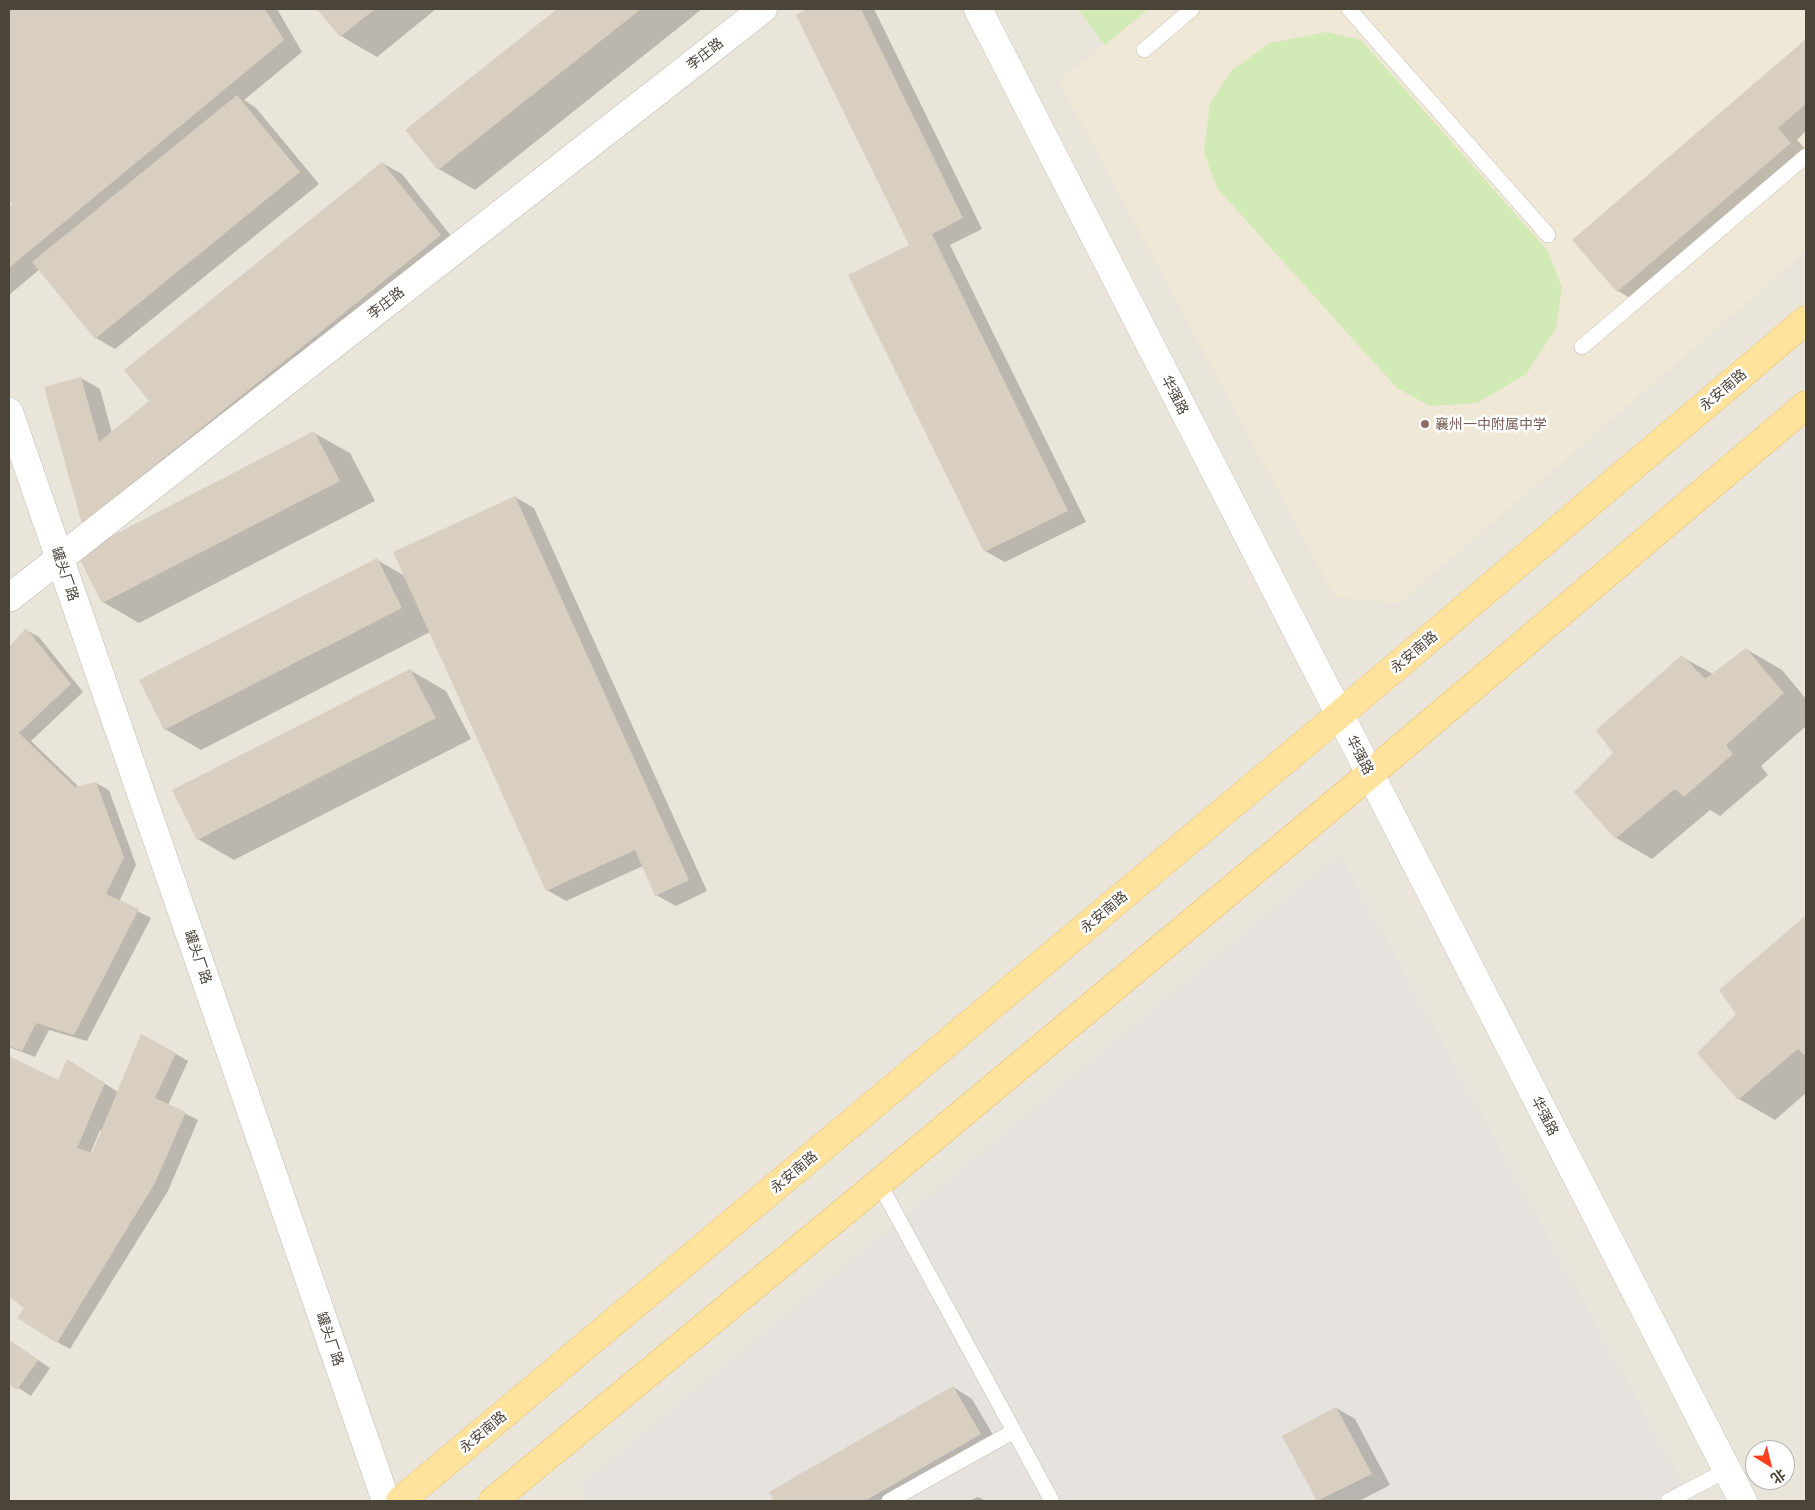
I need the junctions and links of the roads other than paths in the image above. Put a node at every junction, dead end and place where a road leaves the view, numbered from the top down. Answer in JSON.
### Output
{"nodes":[{"id":1,"x":763,"y":9,"type":"edge"},
{"id":2,"x":978,"y":9,"type":"edge"},
{"id":3,"x":1192,"y":9,"type":"edge"},
{"id":4,"x":1349,"y":9,"type":"edge"},
{"id":5,"x":1144,"y":50,"type":"dead end"},
{"id":6,"x":1806,"y":156,"type":"edge"},
{"id":7,"x":1548,"y":235,"type":"dead end"},
{"id":8,"x":1806,"y":320,"type":"edge"},
{"id":9,"x":1582,"y":348,"type":"dead end"},
{"id":10,"x":1806,"y":405,"type":"edge"},
{"id":11,"x":9,"y":412,"type":"edge"},
{"id":12,"x":60,"y":558,"type":"junction"},
{"id":13,"x":9,"y":598,"type":"edge"},
{"id":14,"x":1339,"y":715,"type":"junction"},
{"id":15,"x":1369,"y":775,"type":"junction"},
{"id":16,"x":879,"y":1183,"type":"junction"},
{"id":17,"x":1014,"y":1431,"type":"junction"},
{"id":18,"x":1727,"y":1470,"type":"junction"},
{"id":19,"x":386,"y":1501,"type":"edge"},
{"id":20,"x":400,"y":1501,"type":"edge"},
{"id":21,"x":493,"y":1501,"type":"edge"},
{"id":22,"x":889,"y":1501,"type":"edge"},
{"id":23,"x":1052,"y":1501,"type":"edge"},
{"id":24,"x":1668,"y":1501,"type":"edge"},
{"id":25,"x":1743,"y":1501,"type":"edge"}],
"edges":[{"from":1,"to":12,"type":"street","name":"李庄路"},
{"from":2,"to":14,"type":"street","name":"华强路"},
{"from":3,"to":5,"type":"lane"},
{"from":4,"to":7,"type":"lane"},
{"from":6,"to":9,"type":"lane"},
{"from":8,"to":14,"type":"main road","name":"永安南路"},
{"from":10,"to":15,"type":"main road"},
{"from":11,"to":12,"type":"street","name":"罐头厂路"},
{"from":12,"to":13,"type":"street","name":"李庄路"},
{"from":12,"to":19,"type":"street","name":"罐头厂路"},
{"from":14,"to":15,"type":"street","name":"华强路"},
{"from":14,"to":20,"type":"main road","name":"永安南路"},
{"from":15,"to":16,"type":"main road"},
{"from":15,"to":18,"type":"street","name":"华强路"},
{"from":16,"to":17,"type":"lane"},
{"from":16,"to":21,"type":"main road"},
{"from":17,"to":22,"type":"lane"},
{"from":17,"to":23,"type":"lane"},
{"from":18,"to":24,"type":"lane"},
{"from":18,"to":25,"type":"street","name":"华强路"}]}
